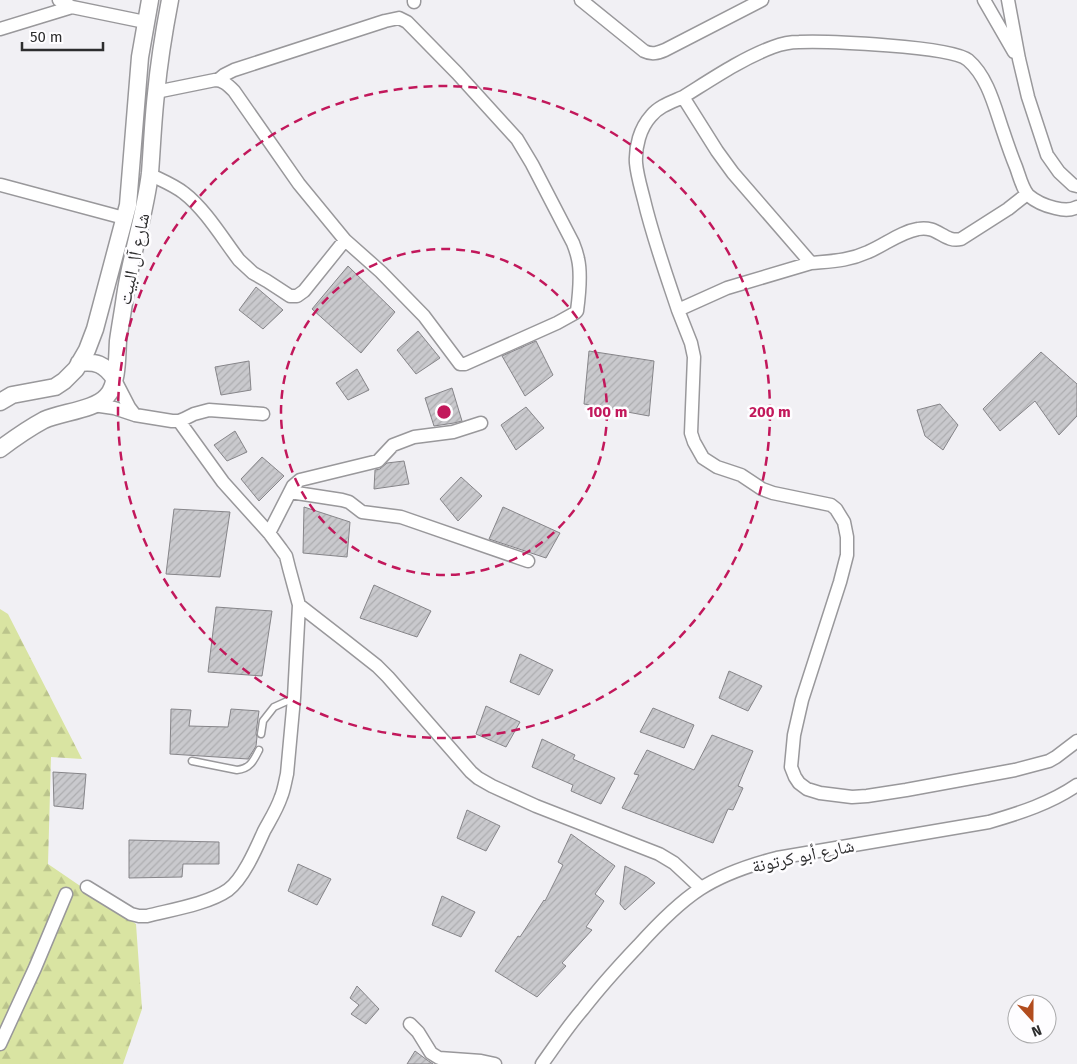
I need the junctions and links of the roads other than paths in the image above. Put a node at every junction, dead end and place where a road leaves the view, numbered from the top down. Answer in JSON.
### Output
{"nodes":[{"id":1,"x":59,"y":0,"type":"edge"},
{"id":2,"x":150,"y":0,"type":"edge"},
{"id":3,"x":170,"y":0,"type":"edge"},
{"id":4,"x":581,"y":0,"type":"edge"},
{"id":5,"x":762,"y":0,"type":"edge"},
{"id":6,"x":984,"y":0,"type":"edge"},
{"id":7,"x":1008,"y":0,"type":"edge"},
{"id":8,"x":72,"y":7,"type":"junction"},
{"id":9,"x":145,"y":22,"type":"junction"},
{"id":10,"x":0,"y":29,"type":"edge"},
{"id":11,"x":1019,"y":60,"type":"junction"},
{"id":12,"x":218,"y":80,"type":"junction"},
{"id":13,"x":156,"y":92,"type":"junction"},
{"id":14,"x":683,"y":96,"type":"junction"},
{"id":15,"x":150,"y":174,"type":"junction"},
{"id":16,"x":1,"y":184,"type":"edge"},
{"id":17,"x":1077,"y":186,"type":"edge"},
{"id":18,"x":1027,"y":194,"type":"junction"},
{"id":19,"x":1077,"y":207,"type":"edge"},
{"id":20,"x":124,"y":218,"type":"junction"},
{"id":21,"x":345,"y":240,"type":"junction"},
{"id":22,"x":811,"y":262,"type":"junction"},
{"id":23,"x":678,"y":310,"type":"junction"},
{"id":24,"x":79,"y":363,"type":"junction"},
{"id":25,"x":114,"y":378,"type":"junction"},
{"id":26,"x":4,"y":396,"type":"edge"},
{"id":27,"x":93,"y":405,"type":"junction"},
{"id":28,"x":263,"y":414,"type":"dead end"},
{"id":29,"x":135,"y":415,"type":"junction"},
{"id":30,"x":179,"y":421,"type":"junction"},
{"id":31,"x":481,"y":423,"type":"dead end"},
{"id":32,"x":0,"y":433,"type":"edge"},
{"id":33,"x":21,"y":435,"type":"junction"},
{"id":34,"x":0,"y":449,"type":"edge"},
{"id":35,"x":290,"y":492,"type":"junction"},
{"id":36,"x":269,"y":533,"type":"junction"},
{"id":37,"x":528,"y":561,"type":"dead end"},
{"id":38,"x":299,"y":605,"type":"junction"},
{"id":39,"x":294,"y":698,"type":"junction"},
{"id":40,"x":261,"y":734,"type":"dead end"},
{"id":41,"x":1077,"y":741,"type":"edge"},
{"id":42,"x":259,"y":750,"type":"dead end"},
{"id":43,"x":192,"y":761,"type":"dead end"},
{"id":44,"x":1077,"y":785,"type":"edge"},
{"id":45,"x":87,"y":888,"type":"dead end"},
{"id":46,"x":701,"y":888,"type":"junction"},
{"id":47,"x":66,"y":894,"type":"dead end"},
{"id":48,"x":410,"y":1024,"type":"dead end"},
{"id":49,"x":0,"y":1044,"type":"edge"},
{"id":50,"x":495,"y":1064,"type":"edge"},
{"id":51,"x":542,"y":1064,"type":"edge"}],
"edges":[{"from":1,"to":8,"type":"street"},
{"from":2,"to":9,"type":"street","name":"شارع آل البيت"},
{"from":3,"to":13,"type":"street","name":"شارع آل البيت"},
{"from":4,"to":5,"type":"street"},
{"from":6,"to":11,"type":"street"},
{"from":7,"to":11,"type":"street"},
{"from":8,"to":9,"type":"street"},
{"from":8,"to":10,"type":"street"},
{"from":9,"to":20,"type":"street","name":"شارع آل البيت"},
{"from":11,"to":17,"type":"street"},
{"from":12,"to":13,"type":"street"},
{"from":12,"to":21,"type":"street"},
{"from":12,"to":21,"type":"street"},
{"from":13,"to":15,"type":"street","name":"شارع آل البيت"},
{"from":14,"to":18,"type":"street"},
{"from":14,"to":22,"type":"street"},
{"from":14,"to":23,"type":"street"},
{"from":15,"to":21,"type":"street"},
{"from":15,"to":25,"type":"street","name":"شارع آل البيت"},
{"from":16,"to":20,"type":"street"},
{"from":18,"to":19,"type":"street"},
{"from":18,"to":22,"type":"street"},
{"from":20,"to":24,"type":"street","name":"شارع آل البيت"},
{"from":22,"to":23,"type":"street"},
{"from":23,"to":41,"type":"street"},
{"from":24,"to":25,"type":"street"},
{"from":24,"to":26,"type":"street","name":"شارع آل البيت"},
{"from":25,"to":27,"type":"street","name":"شارع آل البيت"},
{"from":25,"to":29,"type":"street"},
{"from":27,"to":29,"type":"street"},
{"from":27,"to":33,"type":"street","name":"شارع آل البيت"},
{"from":28,"to":30,"type":"street"},
{"from":29,"to":30,"type":"street"},
{"from":30,"to":36,"type":"street"},
{"from":31,"to":35,"type":"street"},
{"from":32,"to":33,"type":"street"},
{"from":33,"to":34,"type":"street","name":"شارع آل البيت"},
{"from":35,"to":36,"type":"street"},
{"from":35,"to":37,"type":"street"},
{"from":36,"to":38,"type":"street"},
{"from":38,"to":39,"type":"street"},
{"from":38,"to":46,"type":"street"},
{"from":39,"to":40,"type":"lane"},
{"from":39,"to":45,"type":"street"},
{"from":42,"to":43,"type":"lane"},
{"from":44,"to":46,"type":"street","name":"شارع أبو كرتونة"},
{"from":46,"to":51,"type":"street","name":"شارع أبو كرتونة"},
{"from":47,"to":49,"type":"street"},
{"from":48,"to":50,"type":"street"}]}
